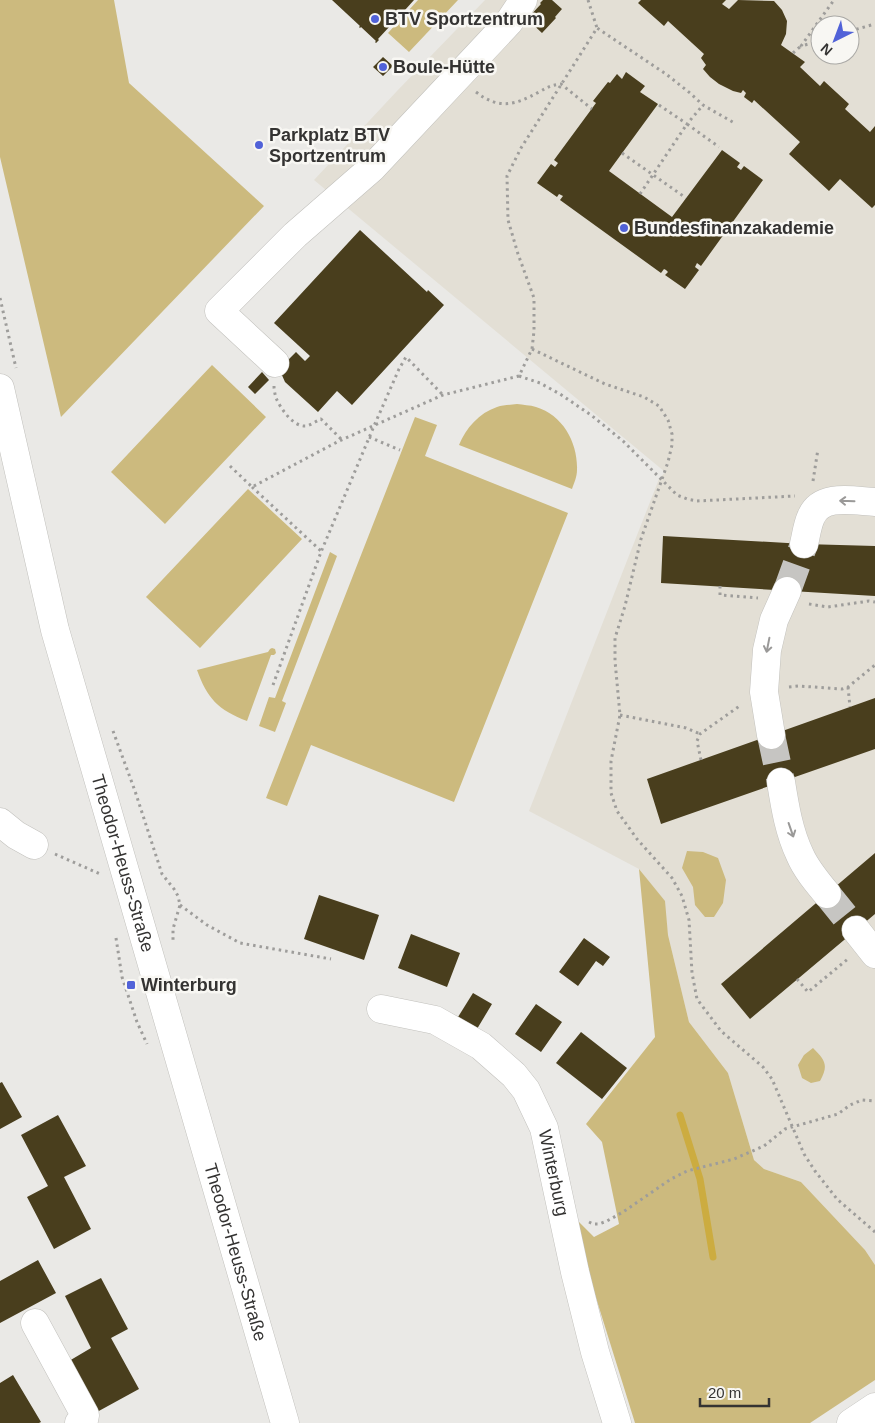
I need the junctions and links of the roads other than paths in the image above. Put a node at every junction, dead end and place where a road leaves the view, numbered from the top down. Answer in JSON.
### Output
{"nodes":[{"id":1,"x":523,"y":0,"type":"edge"},
{"id":2,"x":275,"y":363,"type":"road end"},
{"id":3,"x":9,"y":380,"type":"edge"},
{"id":4,"x":875,"y":502,"type":"edge"},
{"id":5,"x":804,"y":544,"type":"tunnel mouth"},
{"id":6,"x":785,"y":595,"type":"tunnel mouth"},
{"id":7,"x":771,"y":735,"type":"tunnel mouth"},
{"id":8,"x":781,"y":782,"type":"tunnel mouth"},
{"id":9,"x":0,"y":822,"type":"edge"},
{"id":10,"x":34,"y":845,"type":"road end"},
{"id":11,"x":827,"y":894,"type":"tunnel mouth"},
{"id":12,"x":381,"y":1009,"type":"dead end"},
{"id":13,"x":35,"y":1323,"type":"dead end"},
{"id":14,"x":875,"y":1407,"type":"edge"},
{"id":15,"x":80,"y":1423,"type":"edge"},
{"id":16,"x":286,"y":1423,"type":"edge"},
{"id":17,"x":617,"y":1423,"type":"edge"},
{"id":18,"x":851,"y":1423,"type":"edge"}],
"edges":[{"from":1,"to":2,"type":"main road"},
{"from":3,"to":16,"type":"main road","name":"Theodor-Heuss-Straße"},
{"from":4,"to":5,"type":"main road","one_way":true},
{"from":6,"to":7,"type":"main road","one_way":true},
{"from":8,"to":11,"type":"main road","one_way":true},
{"from":9,"to":10,"type":"main road"},
{"from":12,"to":17,"type":"main road","name":"Winterburg"},
{"from":13,"to":15,"type":"main road"},
{"from":14,"to":18,"type":"main road"}]}
